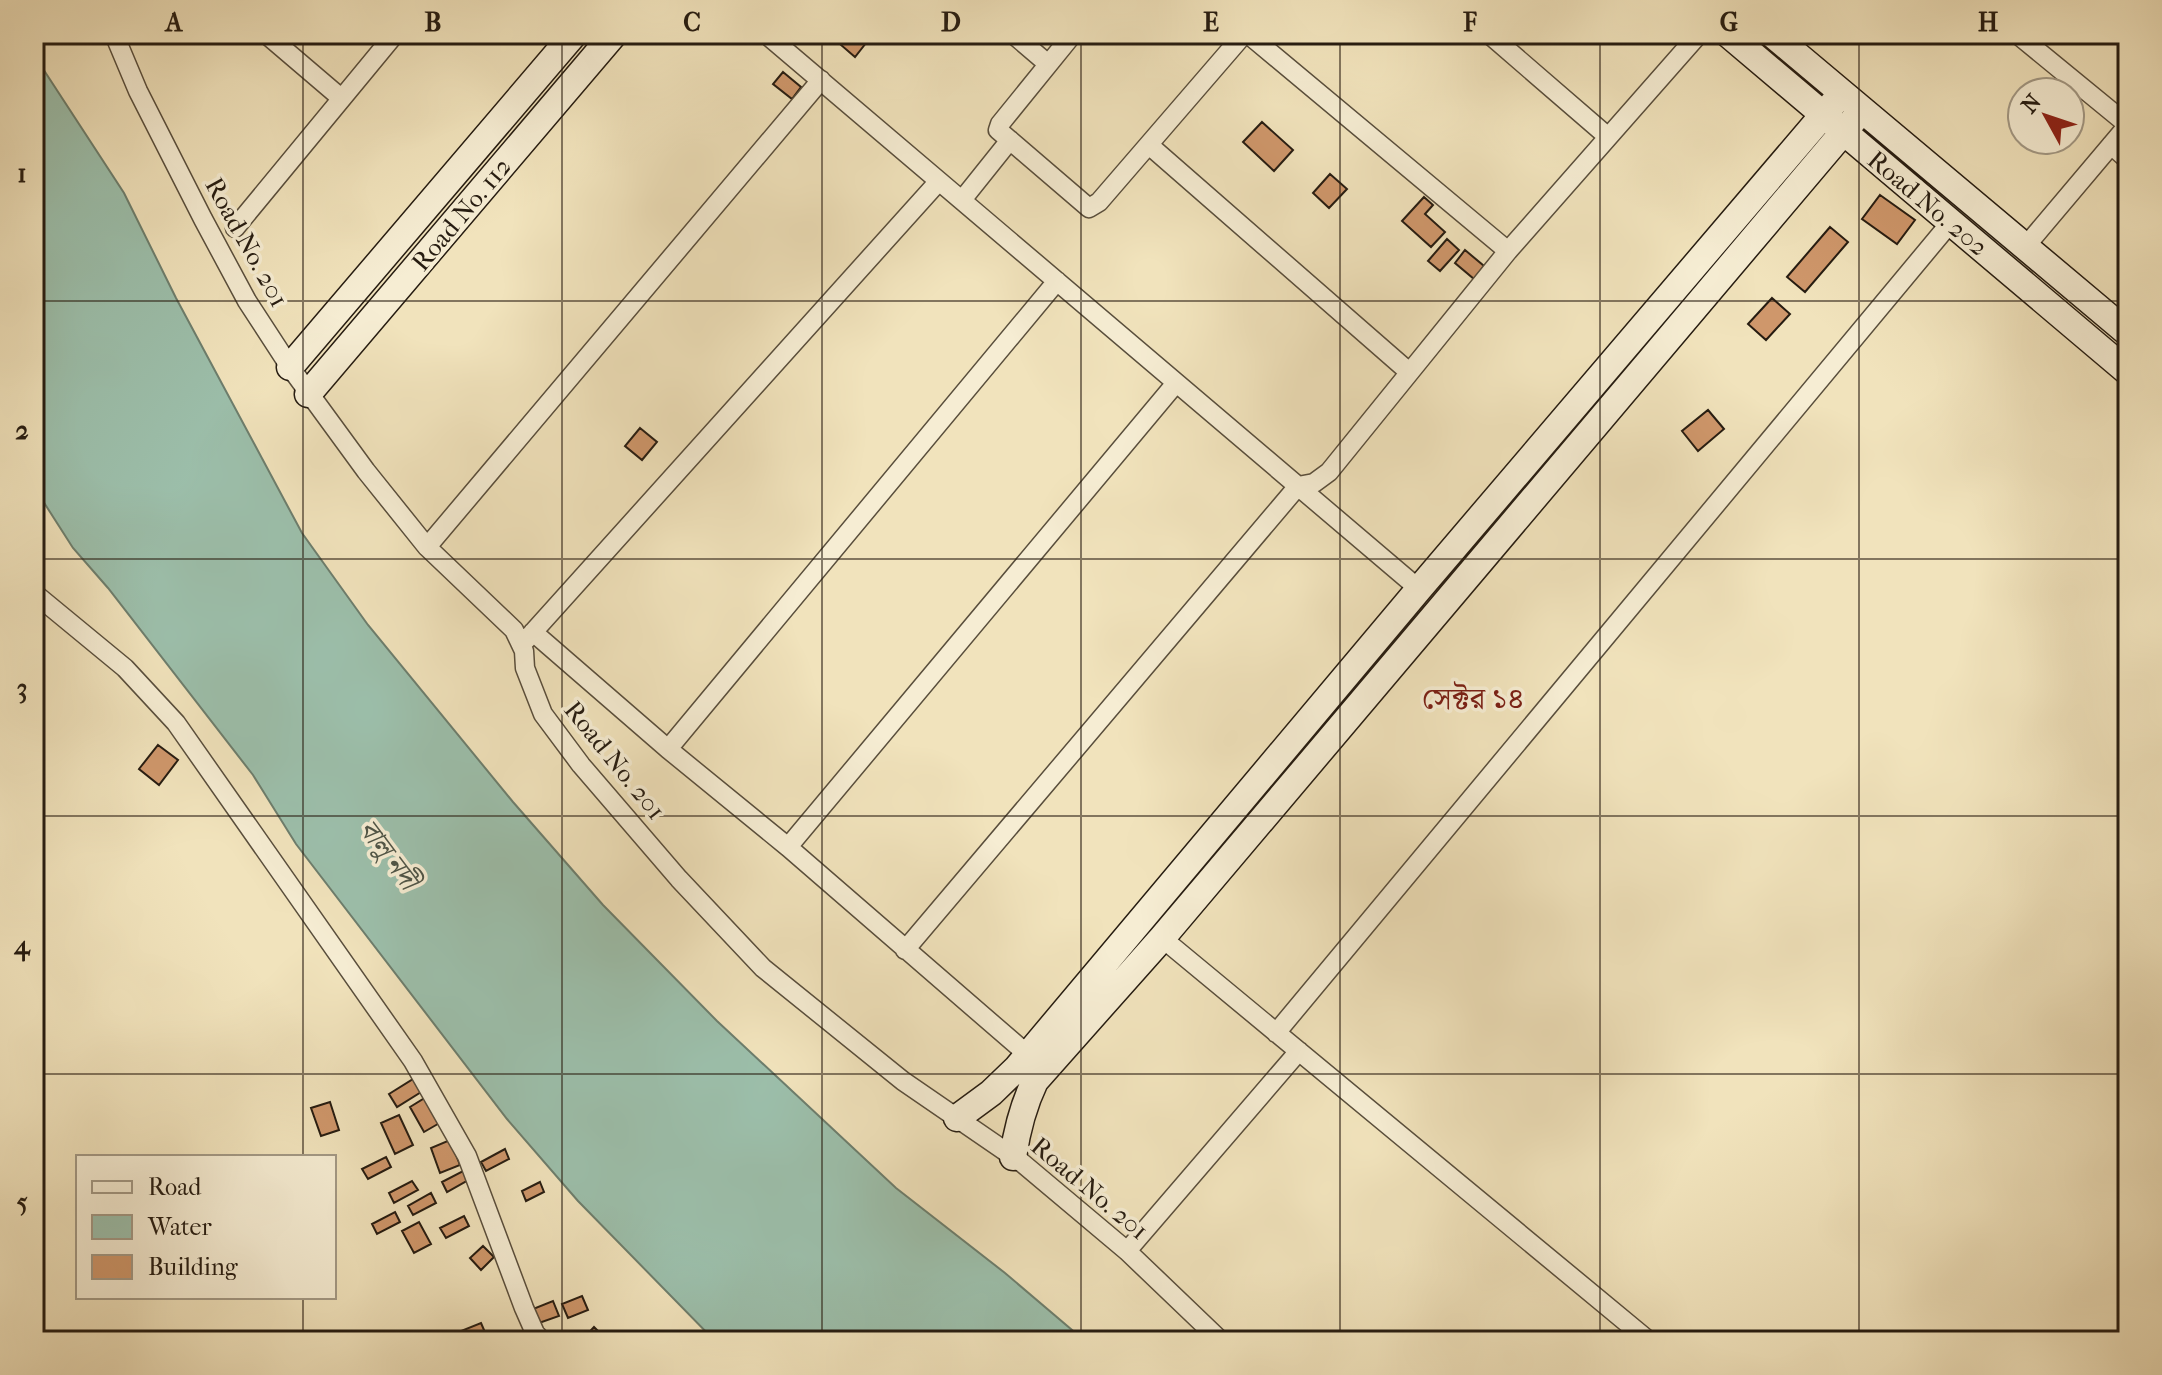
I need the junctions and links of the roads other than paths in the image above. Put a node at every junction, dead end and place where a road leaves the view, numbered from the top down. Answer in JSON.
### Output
{"nodes":[{"id":1,"x":114,"y":34,"type":"edge"},
{"id":2,"x":266,"y":34,"type":"edge"},
{"id":3,"x":395,"y":34,"type":"edge"},
{"id":4,"x":574,"y":34,"type":"edge"},
{"id":5,"x":614,"y":34,"type":"edge"},
{"id":6,"x":766,"y":34,"type":"edge"},
{"id":7,"x":1013,"y":34,"type":"edge"},
{"id":8,"x":1073,"y":34,"type":"edge"},
{"id":9,"x":1246,"y":34,"type":"edge"},
{"id":10,"x":1489,"y":34,"type":"edge"},
{"id":11,"x":1699,"y":34,"type":"edge"},
{"id":12,"x":1728,"y":34,"type":"edge"},
{"id":13,"x":1772,"y":34,"type":"edge"},
{"id":14,"x":2017,"y":34,"type":"edge"},
{"id":15,"x":1048,"y":64,"type":"junction"},
{"id":16,"x":821,"y":80,"type":"junction"},
{"id":17,"x":341,"y":98,"type":"junction"},
{"id":18,"x":1852,"y":101,"type":"junction"},
{"id":19,"x":1834,"y":123,"type":"junction"},
{"id":20,"x":2128,"y":125,"type":"edge"},
{"id":21,"x":1607,"y":136,"type":"junction"},
{"id":22,"x":1010,"y":140,"type":"junction"},
{"id":23,"x":1149,"y":145,"type":"junction"},
{"id":24,"x":2111,"y":145,"type":"junction"},
{"id":25,"x":2128,"y":160,"type":"edge"},
{"id":26,"x":939,"y":181,"type":"junction"},
{"id":27,"x":962,"y":200,"type":"junction"},
{"id":28,"x":1951,"y":222,"type":"junction"},
{"id":29,"x":235,"y":228,"type":"dead end"},
{"id":30,"x":2020,"y":242,"type":"junction"},
{"id":31,"x":1508,"y":251,"type":"junction"},
{"id":32,"x":1995,"y":260,"type":"junction"},
{"id":33,"x":1057,"y":281,"type":"junction"},
{"id":34,"x":2128,"y":333,"type":"edge"},
{"id":35,"x":290,"y":367,"type":"junction"},
{"id":36,"x":1409,"y":372,"type":"junction"},
{"id":37,"x":2128,"y":372,"type":"edge"},
{"id":38,"x":1176,"y":383,"type":"junction"},
{"id":39,"x":308,"y":394,"type":"junction"},
{"id":40,"x":1298,"y":486,"type":"junction"},
{"id":41,"x":427,"y":547,"type":"junction"},
{"id":42,"x":1419,"y":589,"type":"junction"},
{"id":43,"x":34,"y":593,"type":"edge"},
{"id":44,"x":527,"y":638,"type":"junction"},
{"id":45,"x":668,"y":749,"type":"junction"},
{"id":46,"x":788,"y":847,"type":"junction"},
{"id":47,"x":1162,"y":938,"type":"junction"},
{"id":48,"x":905,"y":950,"type":"junction"},
{"id":49,"x":1276,"y":1033,"type":"junction"},
{"id":50,"x":1299,"y":1051,"type":"junction"},
{"id":51,"x":1027,"y":1054,"type":"junction"},
{"id":52,"x":957,"y":1118,"type":"junction"},
{"id":53,"x":1013,"y":1157,"type":"junction"},
{"id":54,"x":1127,"y":1251,"type":"junction"},
{"id":55,"x":542,"y":1341,"type":"edge"},
{"id":56,"x":1221,"y":1341,"type":"edge"},
{"id":57,"x":1649,"y":1341,"type":"edge"}],
"edges":[{"from":1,"to":35,"type":"street","name":"Road No. 201"},
{"from":2,"to":17,"type":"street"},
{"from":3,"to":17,"type":"street"},
{"from":4,"to":35,"type":"street","name":"Road No. 112"},
{"from":5,"to":39,"type":"street","name":"Road No. 112"},
{"from":6,"to":16,"type":"street"},
{"from":7,"to":15,"type":"street"},
{"from":8,"to":15,"type":"street"},
{"from":9,"to":23,"type":"street"},
{"from":9,"to":31,"type":"street"},
{"from":10,"to":21,"type":"street"},
{"from":11,"to":21,"type":"street"},
{"from":12,"to":19,"type":"street","name":"Road No. 202"},
{"from":13,"to":18,"type":"street","name":"Road No. 202"},
{"from":14,"to":20,"type":"street"},
{"from":15,"to":22,"type":"street"},
{"from":16,"to":26,"type":"street"},
{"from":16,"to":41,"type":"street"},
{"from":17,"to":29,"type":"street"},
{"from":18,"to":19,"type":"street"},
{"from":18,"to":30,"type":"street","name":"Road No. 202"},
{"from":19,"to":28,"type":"street","name":"Road No. 202"},
{"from":19,"to":42,"type":"street"},
{"from":19,"to":47,"type":"street"},
{"from":20,"to":24,"type":"street"},
{"from":21,"to":31,"type":"street"},
{"from":22,"to":23,"type":"street"},
{"from":22,"to":27,"type":"street"},
{"from":23,"to":36,"type":"street"},
{"from":24,"to":25,"type":"street"},
{"from":24,"to":30,"type":"street"},
{"from":26,"to":27,"type":"street"},
{"from":26,"to":44,"type":"street"},
{"from":27,"to":33,"type":"street"},
{"from":28,"to":32,"type":"street","name":"Road No. 202"},
{"from":28,"to":49,"type":"street"},
{"from":30,"to":32,"type":"street"},
{"from":30,"to":34,"type":"street","name":"Road No. 202"},
{"from":31,"to":36,"type":"street"},
{"from":32,"to":37,"type":"street","name":"Road No. 202"},
{"from":33,"to":38,"type":"street"},
{"from":33,"to":45,"type":"street"},
{"from":35,"to":39,"type":"street","name":"Road No. 201"},
{"from":36,"to":40,"type":"street"},
{"from":38,"to":40,"type":"street"},
{"from":38,"to":46,"type":"street"},
{"from":39,"to":41,"type":"street","name":"Road No. 201"},
{"from":40,"to":42,"type":"street"},
{"from":40,"to":48,"type":"street"},
{"from":41,"to":44,"type":"street","name":"Road No. 201"},
{"from":42,"to":51,"type":"street"},
{"from":43,"to":55,"type":"street"},
{"from":44,"to":45,"type":"street"},
{"from":44,"to":52,"type":"street","name":"Road No. 201"},
{"from":45,"to":46,"type":"street"},
{"from":46,"to":48,"type":"street"},
{"from":47,"to":49,"type":"street"},
{"from":47,"to":53,"type":"street"},
{"from":48,"to":51,"type":"street"},
{"from":49,"to":50,"type":"street"},
{"from":50,"to":54,"type":"street"},
{"from":50,"to":57,"type":"street"},
{"from":51,"to":52,"type":"street"},
{"from":52,"to":53,"type":"street","name":"Road No. 201"},
{"from":53,"to":54,"type":"street","name":"Road No. 201"},
{"from":54,"to":56,"type":"street","name":"Road No. 201"}]}
